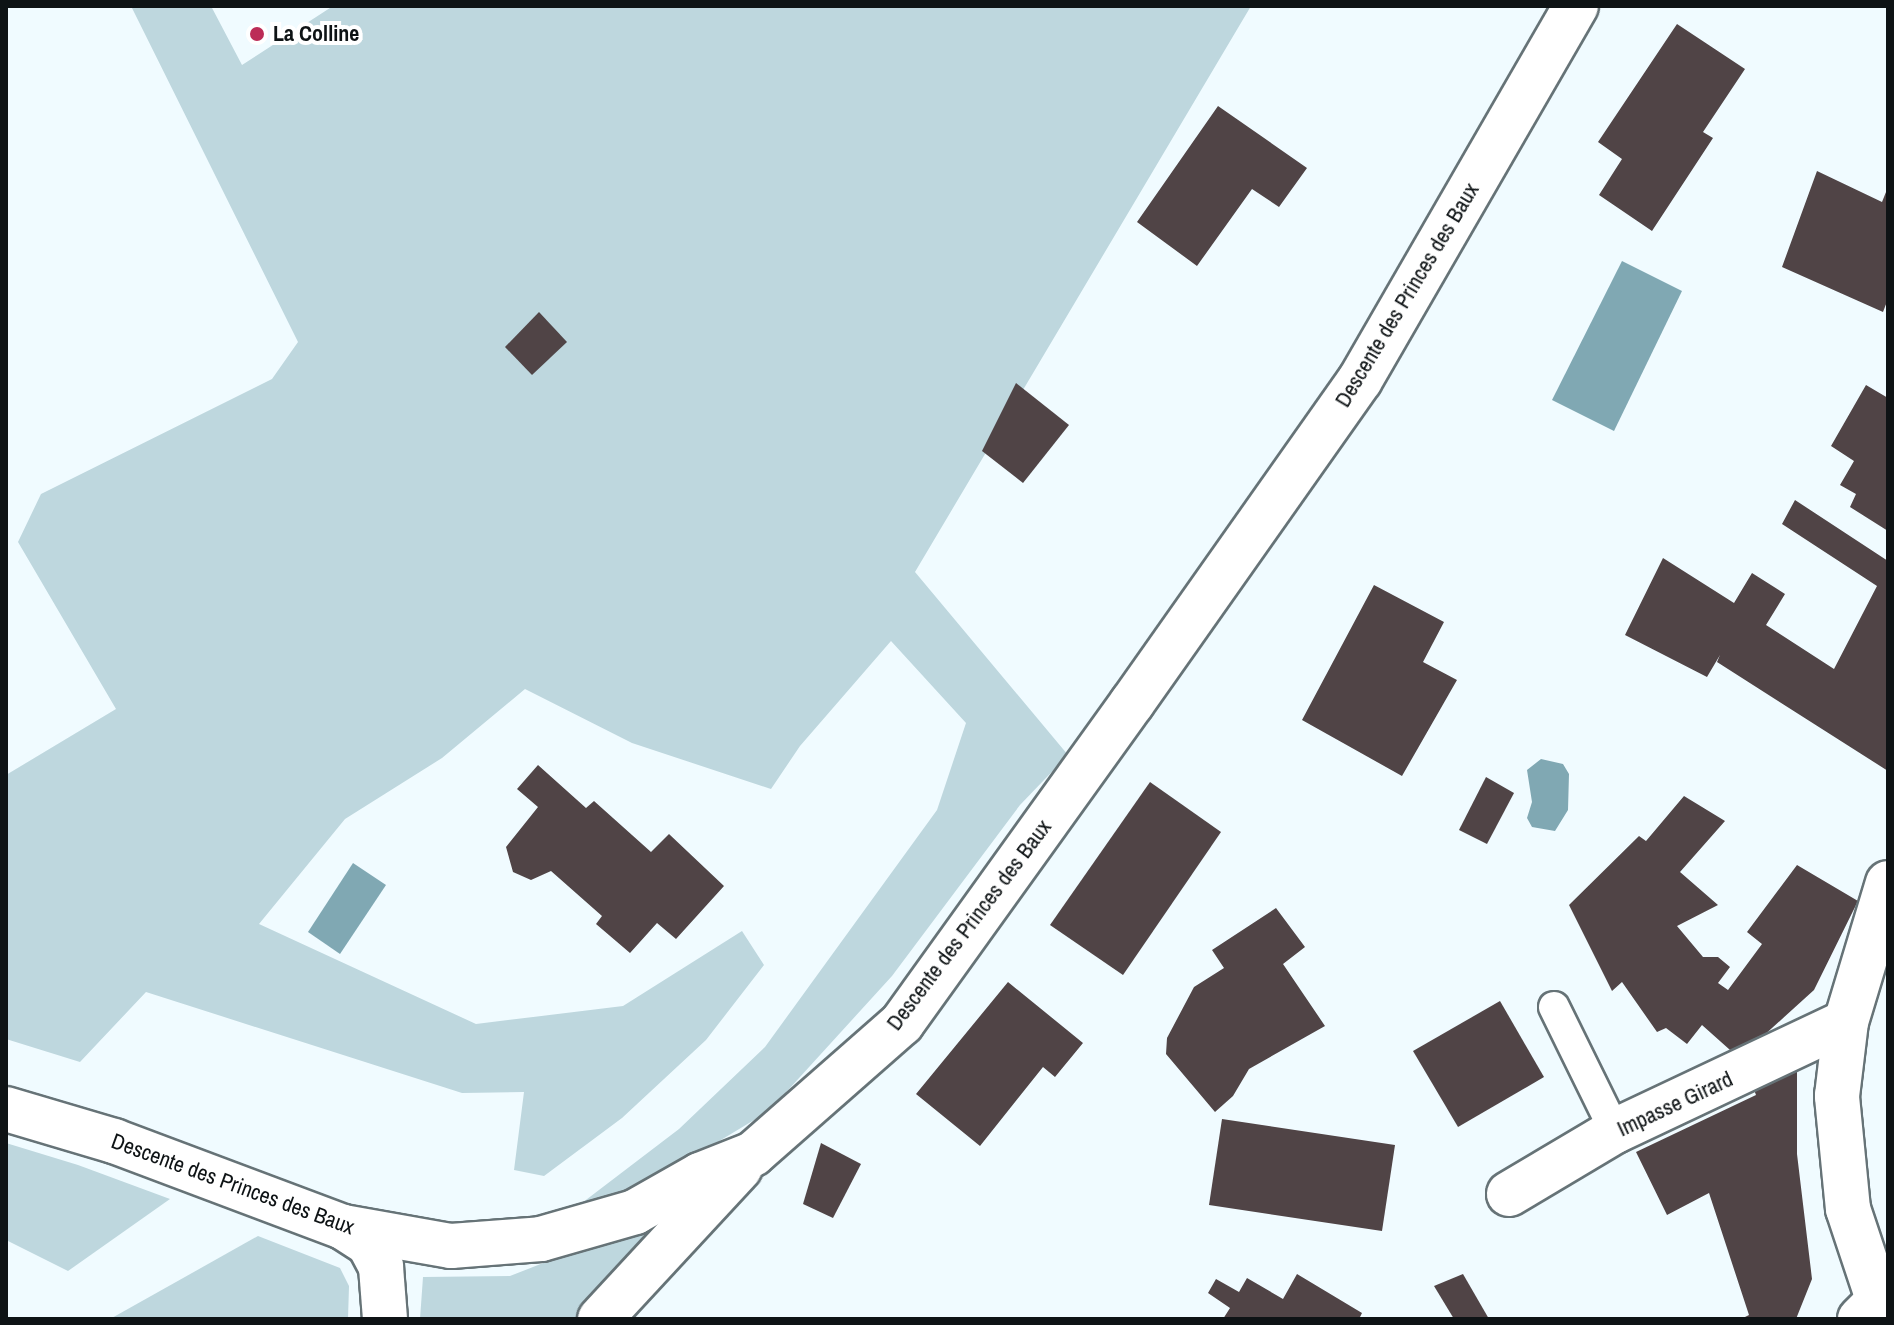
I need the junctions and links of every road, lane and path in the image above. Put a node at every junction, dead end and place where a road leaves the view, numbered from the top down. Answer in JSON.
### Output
{"nodes":[{"id":1,"x":1576,"y":6,"type":"edge"},
{"id":2,"x":1883,"y":906,"type":"edge"},
{"id":3,"x":1554,"y":1007,"type":"dead end"},
{"id":4,"x":1846,"y":1022,"type":"junction"},
{"id":5,"x":6,"y":1109,"type":"edge"},
{"id":6,"x":1615,"y":1131,"type":"junction"},
{"id":7,"x":753,"y":1154,"type":"junction"},
{"id":8,"x":1509,"y":1194,"type":"dead end"},
{"id":9,"x":343,"y":1227,"type":"junction"},
{"id":10,"x":1876,"y":1303,"type":"edge"},
{"id":11,"x":385,"y":1319,"type":"edge"},
{"id":12,"x":600,"y":1319,"type":"edge"}],
"edges":[{"from":1,"to":7,"type":"street","name":"Descente des Princes des Baux"},
{"from":2,"to":4,"type":"street"},
{"from":3,"to":6,"type":"lane"},
{"from":4,"to":6,"type":"street","name":"Impasse Girard"},
{"from":4,"to":10,"type":"street"},
{"from":5,"to":9,"type":"street","name":"Descente des Princes des Baux"},
{"from":6,"to":8,"type":"street","name":"Impasse Girard"},
{"from":7,"to":9,"type":"street","name":"Descente des Princes des Baux"},
{"from":7,"to":12,"type":"street"},
{"from":9,"to":11,"type":"street"}]}
